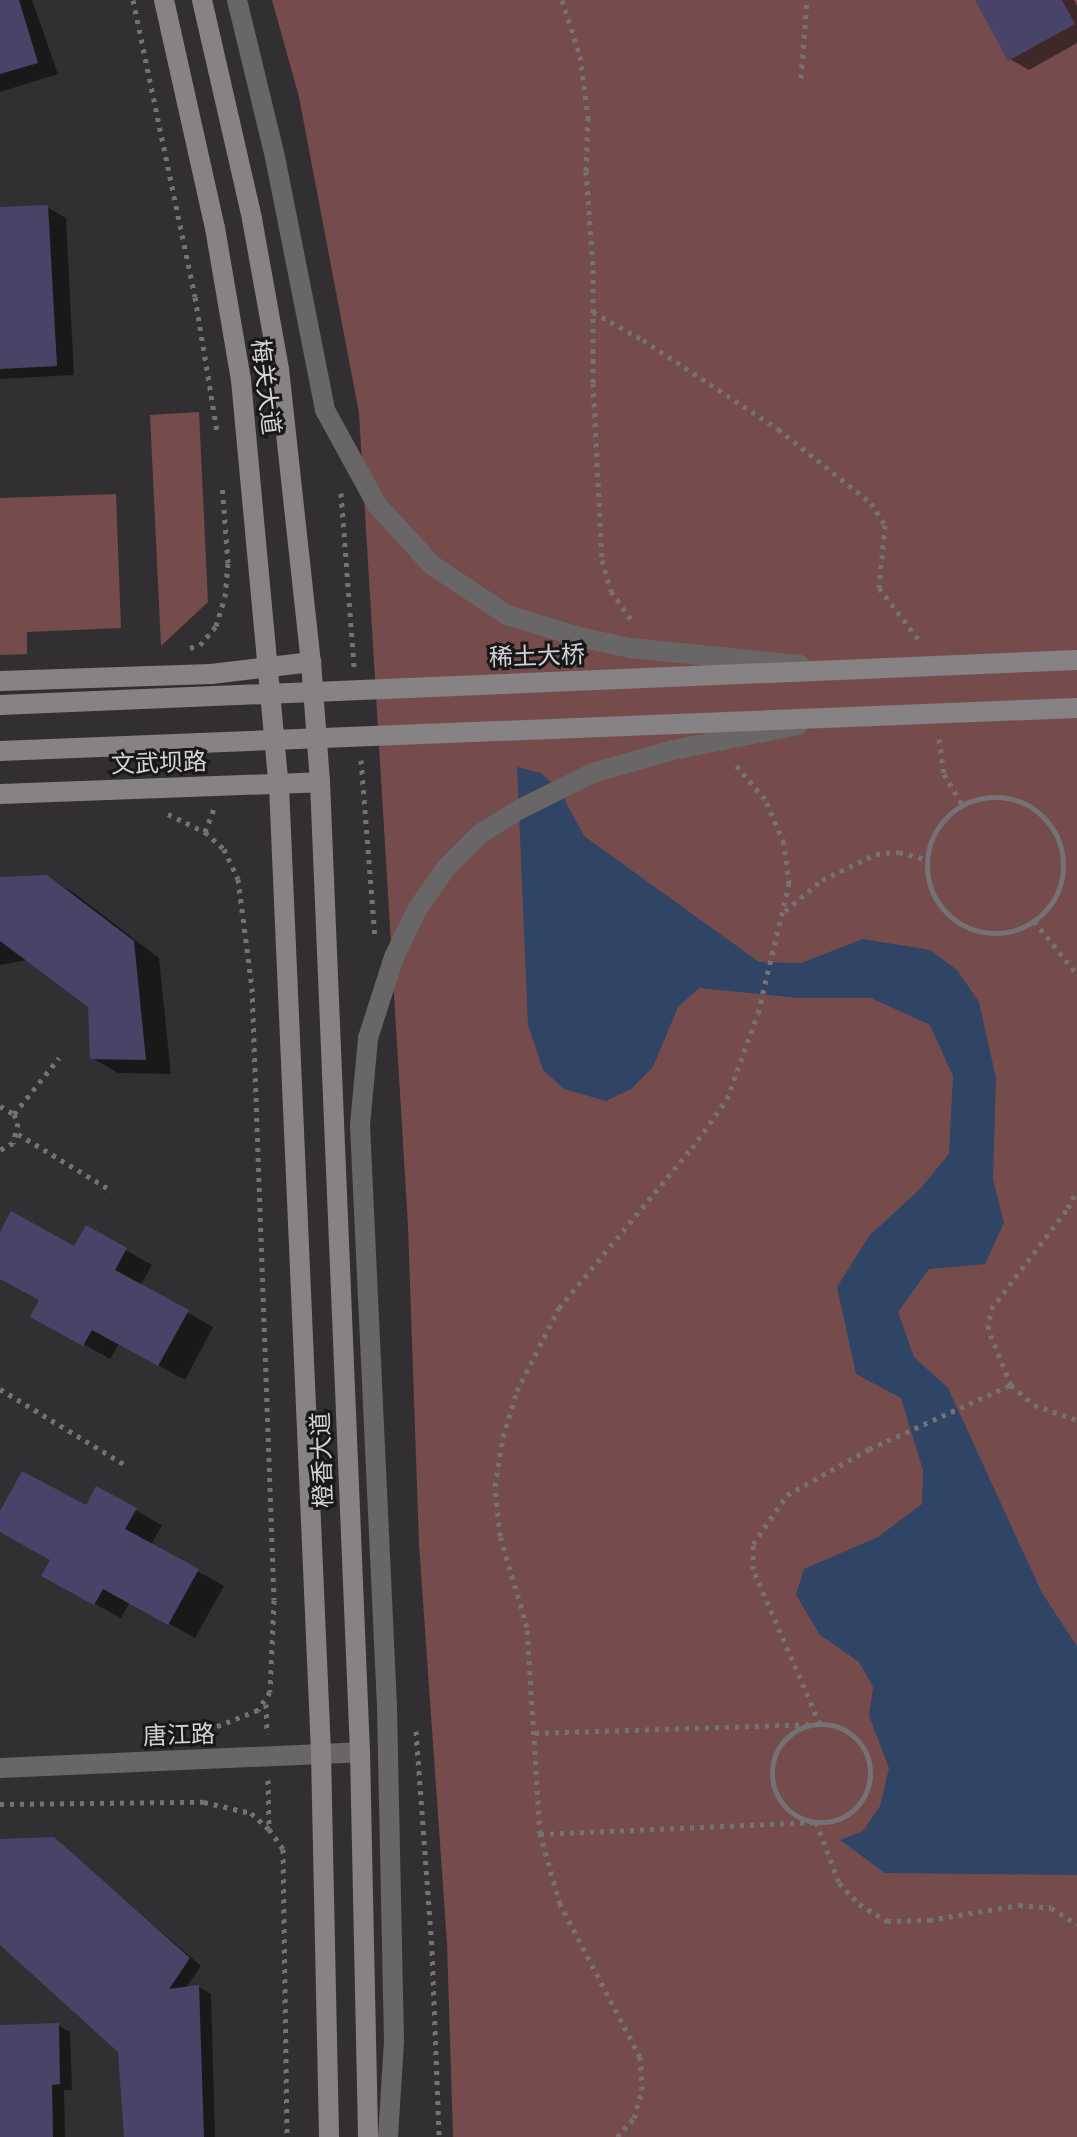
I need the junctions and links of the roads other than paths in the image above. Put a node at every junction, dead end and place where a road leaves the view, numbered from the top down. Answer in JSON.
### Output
{"nodes":[{"id":1,"x":164,"y":0,"type":"edge"},
{"id":2,"x":202,"y":0,"type":"edge"},
{"id":3,"x":237,"y":0,"type":"edge"},
{"id":4,"x":1077,"y":660,"type":"edge"},
{"id":5,"x":311,"y":662,"type":"junction"},
{"id":6,"x":270,"y":668,"type":"junction"},
{"id":7,"x":840,"y":670,"type":"junction"},
{"id":8,"x":0,"y":681,"type":"edge"},
{"id":9,"x":0,"y":705,"type":"edge"},
{"id":10,"x":1077,"y":708,"type":"edge"},
{"id":11,"x":838,"y":717,"type":"junction"},
{"id":12,"x":0,"y":751,"type":"edge"},
{"id":13,"x":320,"y":782,"type":"junction"},
{"id":14,"x":279,"y":786,"type":"junction"},
{"id":15,"x":0,"y":794,"type":"edge"},
{"id":16,"x":360,"y":1752,"type":"junction"},
{"id":17,"x":321,"y":1753,"type":"junction"},
{"id":18,"x":0,"y":1768,"type":"edge"},
{"id":19,"x":329,"y":2137,"type":"edge"},
{"id":20,"x":368,"y":2137,"type":"edge"},
{"id":21,"x":388,"y":2137,"type":"edge"}],
"edges":[{"from":1,"to":6,"type":"main road","name":"梅关大道"},
{"from":2,"to":5,"type":"main road","name":"梅关大道"},
{"from":3,"to":7,"type":"street","bridge":true},
{"from":4,"to":7,"type":"main road","name":"稀土大桥","bridge":true},
{"from":5,"to":6,"type":"main road"},
{"from":5,"to":13,"type":"main road","name":"梅关大道"},
{"from":6,"to":8,"type":"main road"},
{"from":6,"to":14,"type":"main road","name":"梅关大道"},
{"from":7,"to":9,"type":"main road","name":"稀土大桥","bridge":true},
{"from":10,"to":11,"type":"main road","bridge":true},
{"from":11,"to":12,"type":"main road","bridge":true},
{"from":11,"to":21,"type":"street","bridge":true},
{"from":13,"to":14,"type":"main road","name":"文武坝路"},
{"from":13,"to":16,"type":"main road","name":"橙香大道"},
{"from":14,"to":15,"type":"main road","name":"文武坝路"},
{"from":14,"to":17,"type":"main road","name":"橙香大道"},
{"from":16,"to":17,"type":"street","name":"唐江路"},
{"from":16,"to":20,"type":"main road","name":"橙香大道"},
{"from":17,"to":18,"type":"street","name":"唐江路"},
{"from":17,"to":19,"type":"main road","name":"橙香大道"}]}
